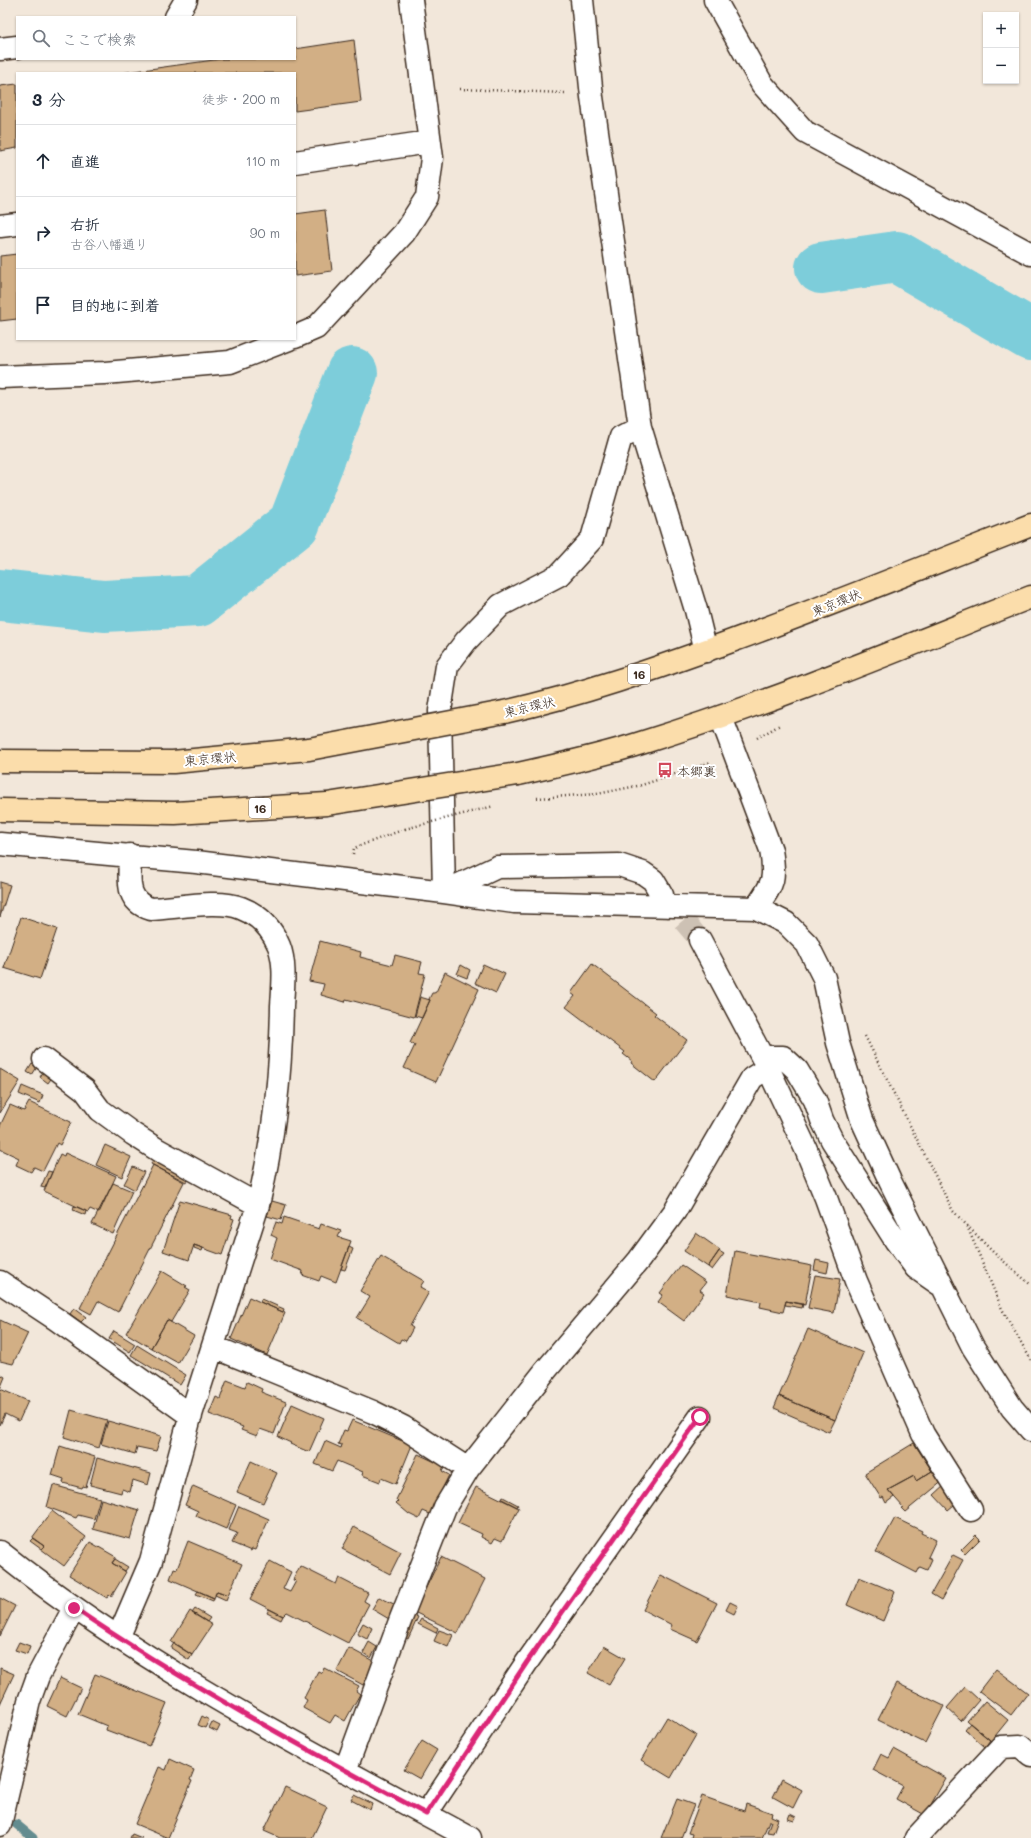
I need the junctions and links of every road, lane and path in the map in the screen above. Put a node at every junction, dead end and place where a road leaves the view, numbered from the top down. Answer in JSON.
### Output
{"nodes":[{"id":1,"x":186,"y":0,"type":"edge"},
{"id":2,"x":411,"y":0,"type":"edge"},
{"id":3,"x":582,"y":0,"type":"edge"},
{"id":4,"x":715,"y":0,"type":"edge"},
{"id":5,"x":177,"y":16,"type":"edge"},
{"id":6,"x":16,"y":47,"type":"edge"},
{"id":7,"x":0,"y":49,"type":"edge"},
{"id":8,"x":460,"y":89,"type":"dead end"},
{"id":9,"x":569,"y":93,"type":"dead end"},
{"id":10,"x":429,"y":142,"type":"junction"},
{"id":11,"x":296,"y":162,"type":"edge"},
{"id":12,"x":16,"y":224,"type":"edge"},
{"id":13,"x":0,"y":226,"type":"edge"},
{"id":14,"x":1031,"y":254,"type":"edge"},
{"id":15,"x":296,"y":337,"type":"edge"},
{"id":16,"x":286,"y":340,"type":"edge"},
{"id":17,"x":0,"y":377,"type":"edge"},
{"id":18,"x":640,"y":428,"type":"junction"},
{"id":19,"x":1031,"y":525,"type":"edge"},
{"id":20,"x":1031,"y":597,"type":"edge"},
{"id":21,"x":706,"y":651,"type":"junction"},
{"id":22,"x":721,"y":717,"type":"junction"},
{"id":23,"x":781,"y":724,"type":"dead end"},
{"id":24,"x":751,"y":742,"type":"dead end"},
{"id":25,"x":0,"y":761,"type":"edge"},
{"id":26,"x":714,"y":761,"type":"dead end"},
{"id":27,"x":535,"y":798,"type":"dead end"},
{"id":28,"x":497,"y":805,"type":"dead end"},
{"id":29,"x":0,"y":810,"type":"edge"},
{"id":30,"x":0,"y":844,"type":"edge"},
{"id":31,"x":130,"y":855,"type":"junction"},
{"id":32,"x":360,"y":857,"type":"dead end"},
{"id":33,"x":444,"y":892,"type":"junction"},
{"id":34,"x":662,"y":895,"type":"tunnel mouth"},
{"id":35,"x":756,"y":908,"type":"junction"},
{"id":36,"x":700,"y":940,"type":"tunnel mouth"},
{"id":37,"x":863,"y":1032,"type":"dead end"},
{"id":38,"x":44,"y":1059,"type":"dead end"},
{"id":39,"x":765,"y":1063,"type":"junction"},
{"id":40,"x":258,"y":1205,"type":"junction"},
{"id":41,"x":966,"y":1224,"type":"junction"},
{"id":42,"x":0,"y":1282,"type":"edge"},
{"id":43,"x":1031,"y":1285,"type":"edge"},
{"id":44,"x":943,"y":1288,"type":"junction"},
{"id":45,"x":214,"y":1347,"type":"junction"},
{"id":46,"x":1031,"y":1360,"type":"edge"},
{"id":47,"x":191,"y":1416,"type":"junction"},
{"id":48,"x":700,"y":1417,"type":"dead end"},
{"id":49,"x":1031,"y":1430,"type":"edge"},
{"id":50,"x":468,"y":1469,"type":"junction"},
{"id":51,"x":970,"y":1510,"type":"dead end"},
{"id":52,"x":0,"y":1552,"type":"edge"},
{"id":53,"x":74,"y":1608,"type":"junction"},
{"id":54,"x":118,"y":1638,"type":"junction"},
{"id":55,"x":1031,"y":1755,"type":"edge"},
{"id":56,"x":346,"y":1771,"type":"junction"},
{"id":57,"x":4,"y":1781,"type":"edge"},
{"id":58,"x":426,"y":1814,"type":"junction"},
{"id":59,"x":0,"y":1825,"type":"edge"},
{"id":60,"x":470,"y":1838,"type":"edge"},
{"id":61,"x":916,"y":1838,"type":"edge"}],
"edges":[{"from":1,"to":5,"type":"street"},
{"from":2,"to":10,"type":"street"},
{"from":3,"to":18,"type":"street"},
{"from":4,"to":14,"type":"street"},
{"from":6,"to":7,"type":"street"},
{"from":8,"to":9,"type":"path"},
{"from":10,"to":11,"type":"street"},
{"from":10,"to":15,"type":"street"},
{"from":12,"to":13,"type":"street"},
{"from":16,"to":17,"type":"street"},
{"from":18,"to":21,"type":"street"},
{"from":18,"to":33,"type":"street"},
{"from":19,"to":21,"type":"highway","name":"東京環状","number":"16"},
{"from":20,"to":22,"type":"highway","number":"16"},
{"from":21,"to":25,"type":"highway","name":"東京環状","number":"16","bridge":true},
{"from":22,"to":29,"type":"highway","number":"16","bridge":true},
{"from":22,"to":35,"type":"street"},
{"from":23,"to":24,"type":"path"},
{"from":26,"to":27,"type":"path"},
{"from":28,"to":32,"type":"path","bridge":true},
{"from":30,"to":31,"type":"street"},
{"from":31,"to":33,"type":"street"},
{"from":31,"to":40,"type":"street"},
{"from":33,"to":34,"type":"street"},
{"from":33,"to":35,"type":"street"},
{"from":35,"to":44,"type":"street"},
{"from":36,"to":39,"type":"street"},
{"from":37,"to":41,"type":"path"},
{"from":38,"to":40,"type":"street"},
{"from":39,"to":44,"type":"street"},
{"from":39,"to":50,"type":"street"},
{"from":39,"to":51,"type":"street"},
{"from":40,"to":45,"type":"street"},
{"from":41,"to":43,"type":"path"},
{"from":41,"to":46,"type":"path"},
{"from":42,"to":47,"type":"street"},
{"from":44,"to":49,"type":"street"},
{"from":45,"to":47,"type":"street"},
{"from":45,"to":50,"type":"street"},
{"from":47,"to":54,"type":"street"},
{"from":48,"to":58,"type":"street"},
{"from":50,"to":56,"type":"street"},
{"from":52,"to":53,"type":"street"},
{"from":53,"to":54,"type":"street"},
{"from":53,"to":57,"type":"street"},
{"from":54,"to":56,"type":"street"},
{"from":55,"to":61,"type":"street"},
{"from":56,"to":58,"type":"street"},
{"from":57,"to":59,"type":"street"},
{"from":58,"to":60,"type":"street"}]}
